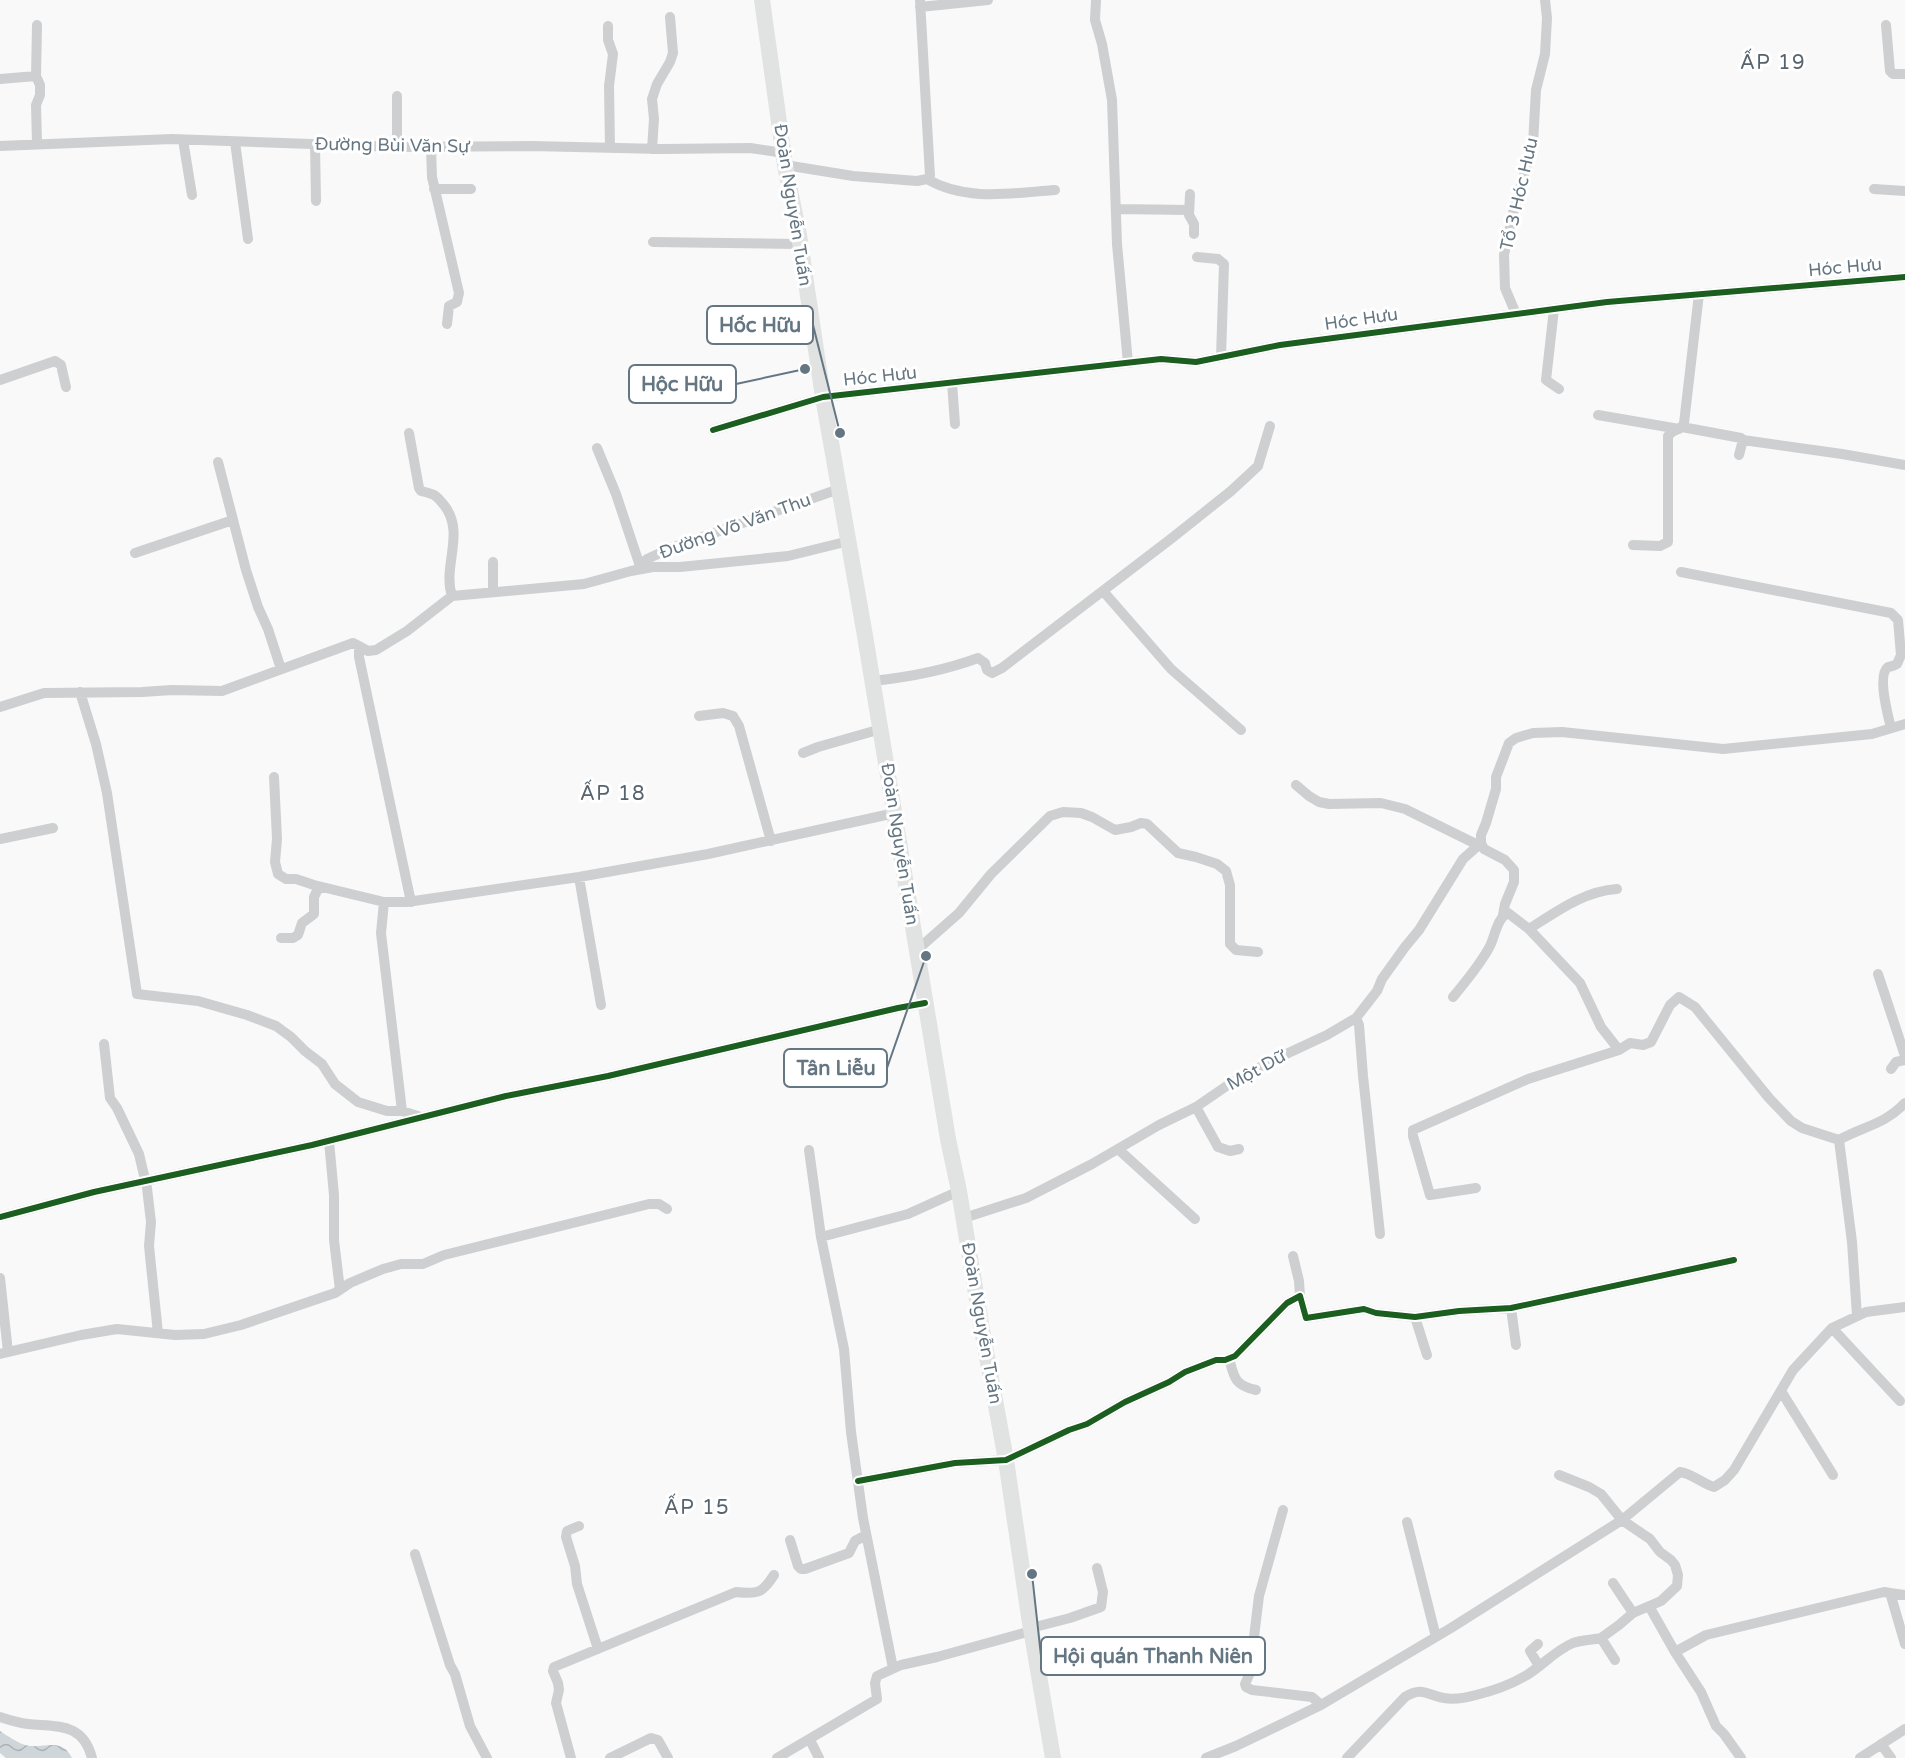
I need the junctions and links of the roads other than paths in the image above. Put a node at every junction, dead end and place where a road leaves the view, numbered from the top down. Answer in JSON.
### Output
{"nodes":[{"id":1,"x":762,"y":0,"type":"edge"},
{"id":2,"x":987,"y":0,"type":"edge"},
{"id":3,"x":1096,"y":0,"type":"edge"},
{"id":4,"x":1545,"y":0,"type":"edge"},
{"id":5,"x":920,"y":4,"type":"edge"},
{"id":6,"x":670,"y":17,"type":"dead end"},
{"id":7,"x":1886,"y":24,"type":"dead end"},
{"id":8,"x":37,"y":25,"type":"dead end"},
{"id":9,"x":608,"y":26,"type":"dead end"},
{"id":10,"x":1905,"y":74,"type":"edge"},
{"id":11,"x":36,"y":76,"type":"junction"},
{"id":12,"x":0,"y":79,"type":"edge"},
{"id":13,"x":397,"y":96,"type":"dead end"},
{"id":14,"x":183,"y":140,"type":"junction"},
{"id":15,"x":235,"y":142,"type":"junction"},
{"id":16,"x":37,"y":144,"type":"junction"},
{"id":17,"x":315,"y":144,"type":"junction"},
{"id":18,"x":0,"y":146,"type":"edge"},
{"id":19,"x":397,"y":147,"type":"junction"},
{"id":20,"x":431,"y":147,"type":"junction"},
{"id":21,"x":610,"y":148,"type":"junction"},
{"id":22,"x":652,"y":149,"type":"junction"},
{"id":23,"x":785,"y":159,"type":"junction"},
{"id":24,"x":927,"y":179,"type":"junction"},
{"id":25,"x":434,"y":189,"type":"junction"},
{"id":26,"x":471,"y":189,"type":"dead end"},
{"id":27,"x":1874,"y":189,"type":"dead end"},
{"id":28,"x":1055,"y":190,"type":"dead end"},
{"id":29,"x":1905,"y":191,"type":"edge"},
{"id":30,"x":1190,"y":194,"type":"dead end"},
{"id":31,"x":192,"y":195,"type":"dead end"},
{"id":32,"x":316,"y":201,"type":"dead end"},
{"id":33,"x":1117,"y":209,"type":"junction"},
{"id":34,"x":1189,"y":210,"type":"junction"},
{"id":35,"x":1194,"y":234,"type":"dead end"},
{"id":36,"x":248,"y":239,"type":"dead end"},
{"id":37,"x":653,"y":242,"type":"dead end"},
{"id":38,"x":800,"y":244,"type":"junction"},
{"id":39,"x":1197,"y":257,"type":"dead end"},
{"id":40,"x":1905,"y":277,"type":"edge"},
{"id":41,"x":1699,"y":294,"type":"junction"},
{"id":42,"x":1554,"y":309,"type":"junction"},
{"id":43,"x":1516,"y":314,"type":"junction"},
{"id":44,"x":447,"y":324,"type":"dead end"},
{"id":45,"x":1221,"y":357,"type":"junction"},
{"id":46,"x":1128,"y":363,"type":"junction"},
{"id":47,"x":0,"y":380,"type":"edge"},
{"id":48,"x":952,"y":383,"type":"junction"},
{"id":49,"x":66,"y":387,"type":"dead end"},
{"id":50,"x":1559,"y":389,"type":"dead end"},
{"id":51,"x":823,"y":397,"type":"junction"},
{"id":52,"x":1599,"y":415,"type":"dead end"},
{"id":53,"x":955,"y":424,"type":"dead end"},
{"id":54,"x":1270,"y":426,"type":"dead end"},
{"id":55,"x":1680,"y":428,"type":"junction"},
{"id":56,"x":713,"y":430,"type":"dead end"},
{"id":57,"x":409,"y":433,"type":"dead end"},
{"id":58,"x":1743,"y":440,"type":"junction"},
{"id":59,"x":597,"y":448,"type":"dead end"},
{"id":60,"x":1739,"y":455,"type":"dead end"},
{"id":61,"x":218,"y":462,"type":"dead end"},
{"id":62,"x":1905,"y":465,"type":"edge"},
{"id":63,"x":839,"y":489,"type":"junction"},
{"id":64,"x":233,"y":520,"type":"junction"},
{"id":65,"x":849,"y":541,"type":"junction"},
{"id":66,"x":1633,"y":545,"type":"dead end"},
{"id":67,"x":135,"y":554,"type":"dead end"},
{"id":68,"x":493,"y":562,"type":"dead end"},
{"id":69,"x":638,"y":568,"type":"junction"},
{"id":70,"x":1682,"y":572,"type":"dead end"},
{"id":71,"x":1103,"y":591,"type":"junction"},
{"id":72,"x":493,"y":592,"type":"junction"},
{"id":73,"x":452,"y":596,"type":"junction"},
{"id":74,"x":359,"y":646,"type":"junction"},
{"id":75,"x":281,"y":669,"type":"junction"},
{"id":76,"x":873,"y":681,"type":"junction"},
{"id":77,"x":80,"y":692,"type":"junction"},
{"id":78,"x":0,"y":707,"type":"edge"},
{"id":79,"x":699,"y":716,"type":"dead end"},
{"id":80,"x":1905,"y":724,"type":"edge"},
{"id":81,"x":1891,"y":728,"type":"junction"},
{"id":82,"x":881,"y":729,"type":"junction"},
{"id":83,"x":1241,"y":730,"type":"dead end"},
{"id":84,"x":803,"y":753,"type":"dead end"},
{"id":85,"x":274,"y":777,"type":"dead end"},
{"id":86,"x":1296,"y":785,"type":"dead end"},
{"id":87,"x":895,"y":813,"type":"junction"},
{"id":88,"x":53,"y":828,"type":"dead end"},
{"id":89,"x":0,"y":839,"type":"edge"},
{"id":90,"x":771,"y":841,"type":"junction"},
{"id":91,"x":1479,"y":844,"type":"junction"},
{"id":92,"x":579,"y":877,"type":"junction"},
{"id":93,"x":320,"y":887,"type":"junction"},
{"id":94,"x":1617,"y":889,"type":"dead end"},
{"id":95,"x":384,"y":902,"type":"junction"},
{"id":96,"x":411,"y":902,"type":"junction"},
{"id":97,"x":1503,"y":915,"type":"junction"},
{"id":98,"x":1529,"y":929,"type":"junction"},
{"id":99,"x":281,"y":938,"type":"dead end"},
{"id":100,"x":917,"y":950,"type":"junction"},
{"id":101,"x":1258,"y":952,"type":"dead end"},
{"id":102,"x":1878,"y":974,"type":"dead end"},
{"id":103,"x":1453,"y":997,"type":"dead end"},
{"id":104,"x":925,"y":1003,"type":"junction"},
{"id":105,"x":601,"y":1005,"type":"dead end"},
{"id":106,"x":1356,"y":1018,"type":"junction"},
{"id":107,"x":104,"y":1044,"type":"dead end"},
{"id":108,"x":1619,"y":1050,"type":"junction"},
{"id":109,"x":1905,"y":1058,"type":"edge"},
{"id":110,"x":1891,"y":1069,"type":"dead end"},
{"id":111,"x":1905,"y":1103,"type":"edge"},
{"id":112,"x":1196,"y":1107,"type":"junction"},
{"id":113,"x":402,"y":1111,"type":"junction"},
{"id":114,"x":421,"y":1118,"type":"junction"},
{"id":115,"x":1839,"y":1140,"type":"junction"},
{"id":116,"x":329,"y":1141,"type":"junction"},
{"id":117,"x":1118,"y":1149,"type":"junction"},
{"id":118,"x":1239,"y":1149,"type":"dead end"},
{"id":119,"x":809,"y":1150,"type":"dead end"},
{"id":120,"x":145,"y":1181,"type":"junction"},
{"id":121,"x":1476,"y":1188,"type":"dead end"},
{"id":122,"x":959,"y":1191,"type":"junction"},
{"id":123,"x":667,"y":1209,"type":"dead end"},
{"id":124,"x":0,"y":1216,"type":"edge"},
{"id":125,"x":964,"y":1218,"type":"junction"},
{"id":126,"x":1195,"y":1219,"type":"dead end"},
{"id":127,"x":1380,"y":1234,"type":"dead end"},
{"id":128,"x":821,"y":1237,"type":"junction"},
{"id":129,"x":1293,"y":1256,"type":"dead end"},
{"id":130,"x":1734,"y":1260,"type":"dead end"},
{"id":131,"x":0,"y":1278,"type":"edge"},
{"id":132,"x":340,"y":1290,"type":"junction"},
{"id":133,"x":1300,"y":1296,"type":"junction"},
{"id":134,"x":1905,"y":1307,"type":"edge"},
{"id":135,"x":1511,"y":1308,"type":"junction"},
{"id":136,"x":1857,"y":1316,"type":"junction"},
{"id":137,"x":1415,"y":1317,"type":"junction"},
{"id":138,"x":1832,"y":1328,"type":"junction"},
{"id":139,"x":158,"y":1333,"type":"junction"},
{"id":140,"x":1516,"y":1345,"type":"dead end"},
{"id":141,"x":4,"y":1353,"type":"edge"},
{"id":142,"x":1427,"y":1355,"type":"dead end"},
{"id":143,"x":1228,"y":1358,"type":"junction"},
{"id":144,"x":1256,"y":1390,"type":"dead end"},
{"id":145,"x":1781,"y":1391,"type":"junction"},
{"id":146,"x":1900,"y":1401,"type":"dead end"},
{"id":147,"x":1006,"y":1460,"type":"junction"},
{"id":148,"x":1559,"y":1475,"type":"dead end"},
{"id":149,"x":1833,"y":1475,"type":"dead end"},
{"id":150,"x":858,"y":1481,"type":"junction"},
{"id":151,"x":1282,"y":1510,"type":"dead end"},
{"id":152,"x":1622,"y":1520,"type":"junction"},
{"id":153,"x":1407,"y":1521,"type":"dead end"},
{"id":154,"x":579,"y":1526,"type":"dead end"},
{"id":155,"x":866,"y":1535,"type":"junction"},
{"id":156,"x":790,"y":1540,"type":"dead end"},
{"id":157,"x":415,"y":1554,"type":"dead end"},
{"id":158,"x":1097,"y":1568,"type":"dead end"},
{"id":159,"x":774,"y":1575,"type":"dead end"},
{"id":160,"x":1613,"y":1583,"type":"dead end"},
{"id":161,"x":1890,"y":1593,"type":"junction"},
{"id":162,"x":1905,"y":1595,"type":"edge"},
{"id":163,"x":1649,"y":1606,"type":"junction"},
{"id":164,"x":1633,"y":1612,"type":"junction"},
{"id":165,"x":1031,"y":1630,"type":"junction"},
{"id":166,"x":1436,"y":1636,"type":"junction"},
{"id":167,"x":1601,"y":1638,"type":"junction"},
{"id":168,"x":1538,"y":1644,"type":"dead end"},
{"id":169,"x":1905,"y":1644,"type":"edge"},
{"id":170,"x":598,"y":1649,"type":"junction"},
{"id":171,"x":1675,"y":1652,"type":"junction"},
{"id":172,"x":1615,"y":1660,"type":"dead end"},
{"id":173,"x":1539,"y":1666,"type":"junction"},
{"id":174,"x":893,"y":1668,"type":"junction"},
{"id":175,"x":1321,"y":1704,"type":"junction"},
{"id":176,"x":0,"y":1717,"type":"edge"},
{"id":177,"x":1905,"y":1729,"type":"edge"},
{"id":178,"x":810,"y":1740,"type":"junction"},
{"id":179,"x":1881,"y":1744,"type":"junction"},
{"id":180,"x":92,"y":1758,"type":"edge"},
{"id":181,"x":487,"y":1758,"type":"edge"},
{"id":182,"x":571,"y":1758,"type":"edge"},
{"id":183,"x":610,"y":1758,"type":"edge"},
{"id":184,"x":668,"y":1758,"type":"edge"},
{"id":185,"x":777,"y":1758,"type":"edge"},
{"id":186,"x":819,"y":1758,"type":"edge"},
{"id":187,"x":1053,"y":1758,"type":"edge"},
{"id":188,"x":1206,"y":1758,"type":"edge"},
{"id":189,"x":1347,"y":1758,"type":"edge"},
{"id":190,"x":1741,"y":1758,"type":"edge"},
{"id":191,"x":1860,"y":1758,"type":"edge"},
{"id":192,"x":1891,"y":1758,"type":"edge"}],
"edges":[{"from":1,"to":23,"type":"main road","name":"Đoàn Nguyễn Tuấn"},
{"from":2,"to":5,"type":"street"},
{"from":3,"to":33,"type":"street"},
{"from":4,"to":43,"type":"street","name":"Tổ 3 Hóc Hưu"},
{"from":5,"to":24,"type":"street"},
{"from":6,"to":22,"type":"street"},
{"from":7,"to":10,"type":"street"},
{"from":8,"to":11,"type":"street"},
{"from":9,"to":21,"type":"street"},
{"from":11,"to":12,"type":"street"},
{"from":11,"to":16,"type":"street"},
{"from":13,"to":19,"type":"street"},
{"from":14,"to":15,"type":"street","name":"Đường Bùi Văn Sự"},
{"from":14,"to":16,"type":"street","name":"Đường Bùi Văn Sự"},
{"from":14,"to":31,"type":"street"},
{"from":15,"to":17,"type":"street","name":"Đường Bùi Văn Sự"},
{"from":15,"to":36,"type":"street"},
{"from":16,"to":18,"type":"street","name":"Đường Bùi Văn Sự"},
{"from":17,"to":19,"type":"street","name":"Đường Bùi Văn Sự"},
{"from":17,"to":32,"type":"street"},
{"from":19,"to":20,"type":"street","name":"Đường Bùi Văn Sự"},
{"from":20,"to":21,"type":"street","name":"Đường Bùi Văn Sự"},
{"from":20,"to":25,"type":"street"},
{"from":21,"to":22,"type":"street","name":"Đường Bùi Văn Sự"},
{"from":22,"to":23,"type":"street","name":"Đường Bùi Văn Sự"},
{"from":23,"to":24,"type":"street","name":"Đường Bùi Văn Sự"},
{"from":23,"to":38,"type":"main road","name":"Đoàn Nguyễn Tuấn"},
{"from":24,"to":28,"type":"street"},
{"from":25,"to":26,"type":"street"},
{"from":25,"to":44,"type":"street"},
{"from":27,"to":29,"type":"street"},
{"from":30,"to":34,"type":"street"},
{"from":33,"to":34,"type":"street"},
{"from":33,"to":46,"type":"street"},
{"from":34,"to":35,"type":"street"},
{"from":37,"to":38,"type":"street"},
{"from":38,"to":51,"type":"main road","name":"Đoàn Nguyễn Tuấn"},
{"from":39,"to":45,"type":"street"},
{"from":40,"to":41,"type":"street","name":"Hóc Hưu"},
{"from":41,"to":42,"type":"street","name":"Hóc Hưu"},
{"from":41,"to":55,"type":"street"},
{"from":42,"to":43,"type":"street","name":"Hóc Hưu"},
{"from":42,"to":50,"type":"street"},
{"from":43,"to":45,"type":"street","name":"Hóc Hưu"},
{"from":45,"to":46,"type":"street","name":"Hóc Hưu"},
{"from":46,"to":48,"type":"street","name":"Hóc Hưu"},
{"from":47,"to":49,"type":"street"},
{"from":48,"to":51,"type":"street","name":"Hóc Hưu"},
{"from":48,"to":53,"type":"street"},
{"from":51,"to":56,"type":"street","name":"Hóc Hưu"},
{"from":51,"to":63,"type":"main road","name":"Đoàn Nguyễn Tuấn"},
{"from":52,"to":55,"type":"street"},
{"from":54,"to":71,"type":"street"},
{"from":55,"to":58,"type":"street"},
{"from":55,"to":66,"type":"street"},
{"from":57,"to":73,"type":"street"},
{"from":58,"to":60,"type":"street"},
{"from":58,"to":62,"type":"street"},
{"from":59,"to":69,"type":"street"},
{"from":61,"to":64,"type":"street"},
{"from":63,"to":65,"type":"main road","name":"Đoàn Nguyễn Tuấn"},
{"from":63,"to":69,"type":"street","name":"Đường Võ Văn Thu"},
{"from":64,"to":67,"type":"street"},
{"from":64,"to":75,"type":"street"},
{"from":65,"to":69,"type":"street"},
{"from":65,"to":76,"type":"main road","name":"Đoàn Nguyễn Tuấn"},
{"from":68,"to":72,"type":"street"},
{"from":69,"to":72,"type":"street"},
{"from":70,"to":81,"type":"street"},
{"from":71,"to":76,"type":"street"},
{"from":71,"to":83,"type":"street"},
{"from":72,"to":73,"type":"street"},
{"from":73,"to":74,"type":"street"},
{"from":74,"to":75,"type":"street"},
{"from":74,"to":96,"type":"street"},
{"from":75,"to":77,"type":"street"},
{"from":76,"to":82,"type":"main road","name":"Đoàn Nguyễn Tuấn"},
{"from":77,"to":78,"type":"street"},
{"from":77,"to":113,"type":"street"},
{"from":79,"to":90,"type":"street"},
{"from":80,"to":81,"type":"street"},
{"from":81,"to":91,"type":"street"},
{"from":82,"to":84,"type":"street"},
{"from":82,"to":87,"type":"main road","name":"Đoàn Nguyễn Tuấn"},
{"from":85,"to":93,"type":"street"},
{"from":86,"to":91,"type":"street"},
{"from":87,"to":90,"type":"street"},
{"from":87,"to":100,"type":"main road","name":"Đoàn Nguyễn Tuấn"},
{"from":88,"to":89,"type":"street"},
{"from":90,"to":92,"type":"street"},
{"from":91,"to":97,"type":"street"},
{"from":91,"to":106,"type":"street","name":"Một Dữ"},
{"from":92,"to":96,"type":"street"},
{"from":92,"to":105,"type":"street"},
{"from":93,"to":95,"type":"street"},
{"from":93,"to":99,"type":"street"},
{"from":94,"to":98,"type":"street"},
{"from":95,"to":96,"type":"street"},
{"from":95,"to":113,"type":"street"},
{"from":97,"to":98,"type":"street"},
{"from":97,"to":103,"type":"street"},
{"from":98,"to":108,"type":"street"},
{"from":100,"to":101,"type":"street"},
{"from":100,"to":104,"type":"main road","name":"Đoàn Nguyễn Tuấn"},
{"from":102,"to":109,"type":"street"},
{"from":104,"to":114,"type":"street"},
{"from":104,"to":122,"type":"main road","name":"Đoàn Nguyễn Tuấn"},
{"from":106,"to":112,"type":"street","name":"Một Dữ"},
{"from":106,"to":127,"type":"street"},
{"from":107,"to":120,"type":"street"},
{"from":108,"to":115,"type":"street"},
{"from":108,"to":121,"type":"street"},
{"from":109,"to":110,"type":"street"},
{"from":111,"to":115,"type":"street"},
{"from":112,"to":117,"type":"street","name":"Một Dữ"},
{"from":112,"to":118,"type":"street"},
{"from":113,"to":114,"type":"street"},
{"from":114,"to":116,"type":"street"},
{"from":115,"to":136,"type":"street"},
{"from":116,"to":120,"type":"street"},
{"from":116,"to":132,"type":"street"},
{"from":117,"to":125,"type":"street","name":"Một Dữ"},
{"from":117,"to":126,"type":"street"},
{"from":119,"to":128,"type":"street"},
{"from":120,"to":124,"type":"street"},
{"from":120,"to":139,"type":"street"},
{"from":122,"to":125,"type":"main road","name":"Đoàn Nguyễn Tuấn"},
{"from":122,"to":128,"type":"street"},
{"from":123,"to":132,"type":"street"},
{"from":125,"to":147,"type":"main road","name":"Đoàn Nguyễn Tuấn"},
{"from":128,"to":150,"type":"street"},
{"from":129,"to":133,"type":"street"},
{"from":130,"to":135,"type":"street"},
{"from":131,"to":141,"type":"street"},
{"from":132,"to":139,"type":"street"},
{"from":133,"to":137,"type":"street"},
{"from":133,"to":143,"type":"street"},
{"from":134,"to":136,"type":"street"},
{"from":135,"to":137,"type":"street"},
{"from":135,"to":140,"type":"street"},
{"from":136,"to":138,"type":"street"},
{"from":137,"to":142,"type":"street"},
{"from":138,"to":145,"type":"street"},
{"from":138,"to":146,"type":"street"},
{"from":139,"to":141,"type":"street"},
{"from":143,"to":144,"type":"street"},
{"from":143,"to":147,"type":"street"},
{"from":145,"to":149,"type":"street"},
{"from":145,"to":152,"type":"street"},
{"from":147,"to":150,"type":"street"},
{"from":147,"to":165,"type":"main road","name":"Đoàn Nguyễn Tuấn"},
{"from":148,"to":152,"type":"street"},
{"from":150,"to":155,"type":"street"},
{"from":151,"to":175,"type":"street"},
{"from":152,"to":163,"type":"street"},
{"from":152,"to":166,"type":"street"},
{"from":153,"to":166,"type":"street"},
{"from":154,"to":170,"type":"street"},
{"from":155,"to":156,"type":"street"},
{"from":155,"to":174,"type":"street"},
{"from":157,"to":181,"type":"street"},
{"from":158,"to":165,"type":"street"},
{"from":159,"to":170,"type":"street"},
{"from":160,"to":164,"type":"street"},
{"from":161,"to":162,"type":"street"},
{"from":161,"to":169,"type":"street"},
{"from":161,"to":171,"type":"street"},
{"from":163,"to":164,"type":"street"},
{"from":163,"to":171,"type":"street"},
{"from":164,"to":167,"type":"street"},
{"from":165,"to":174,"type":"street"},
{"from":165,"to":187,"type":"main road","name":"Đoàn Nguyễn Tuấn"},
{"from":166,"to":175,"type":"street"},
{"from":167,"to":172,"type":"street"},
{"from":167,"to":173,"type":"street"},
{"from":168,"to":173,"type":"street"},
{"from":170,"to":182,"type":"street"},
{"from":171,"to":190,"type":"street"},
{"from":173,"to":189,"type":"street"},
{"from":174,"to":178,"type":"street"},
{"from":175,"to":188,"type":"street"},
{"from":176,"to":180,"type":"street"},
{"from":177,"to":179,"type":"street"},
{"from":178,"to":185,"type":"street"},
{"from":178,"to":186,"type":"street"},
{"from":179,"to":191,"type":"street"},
{"from":179,"to":192,"type":"street"},
{"from":183,"to":184,"type":"street"}]}
